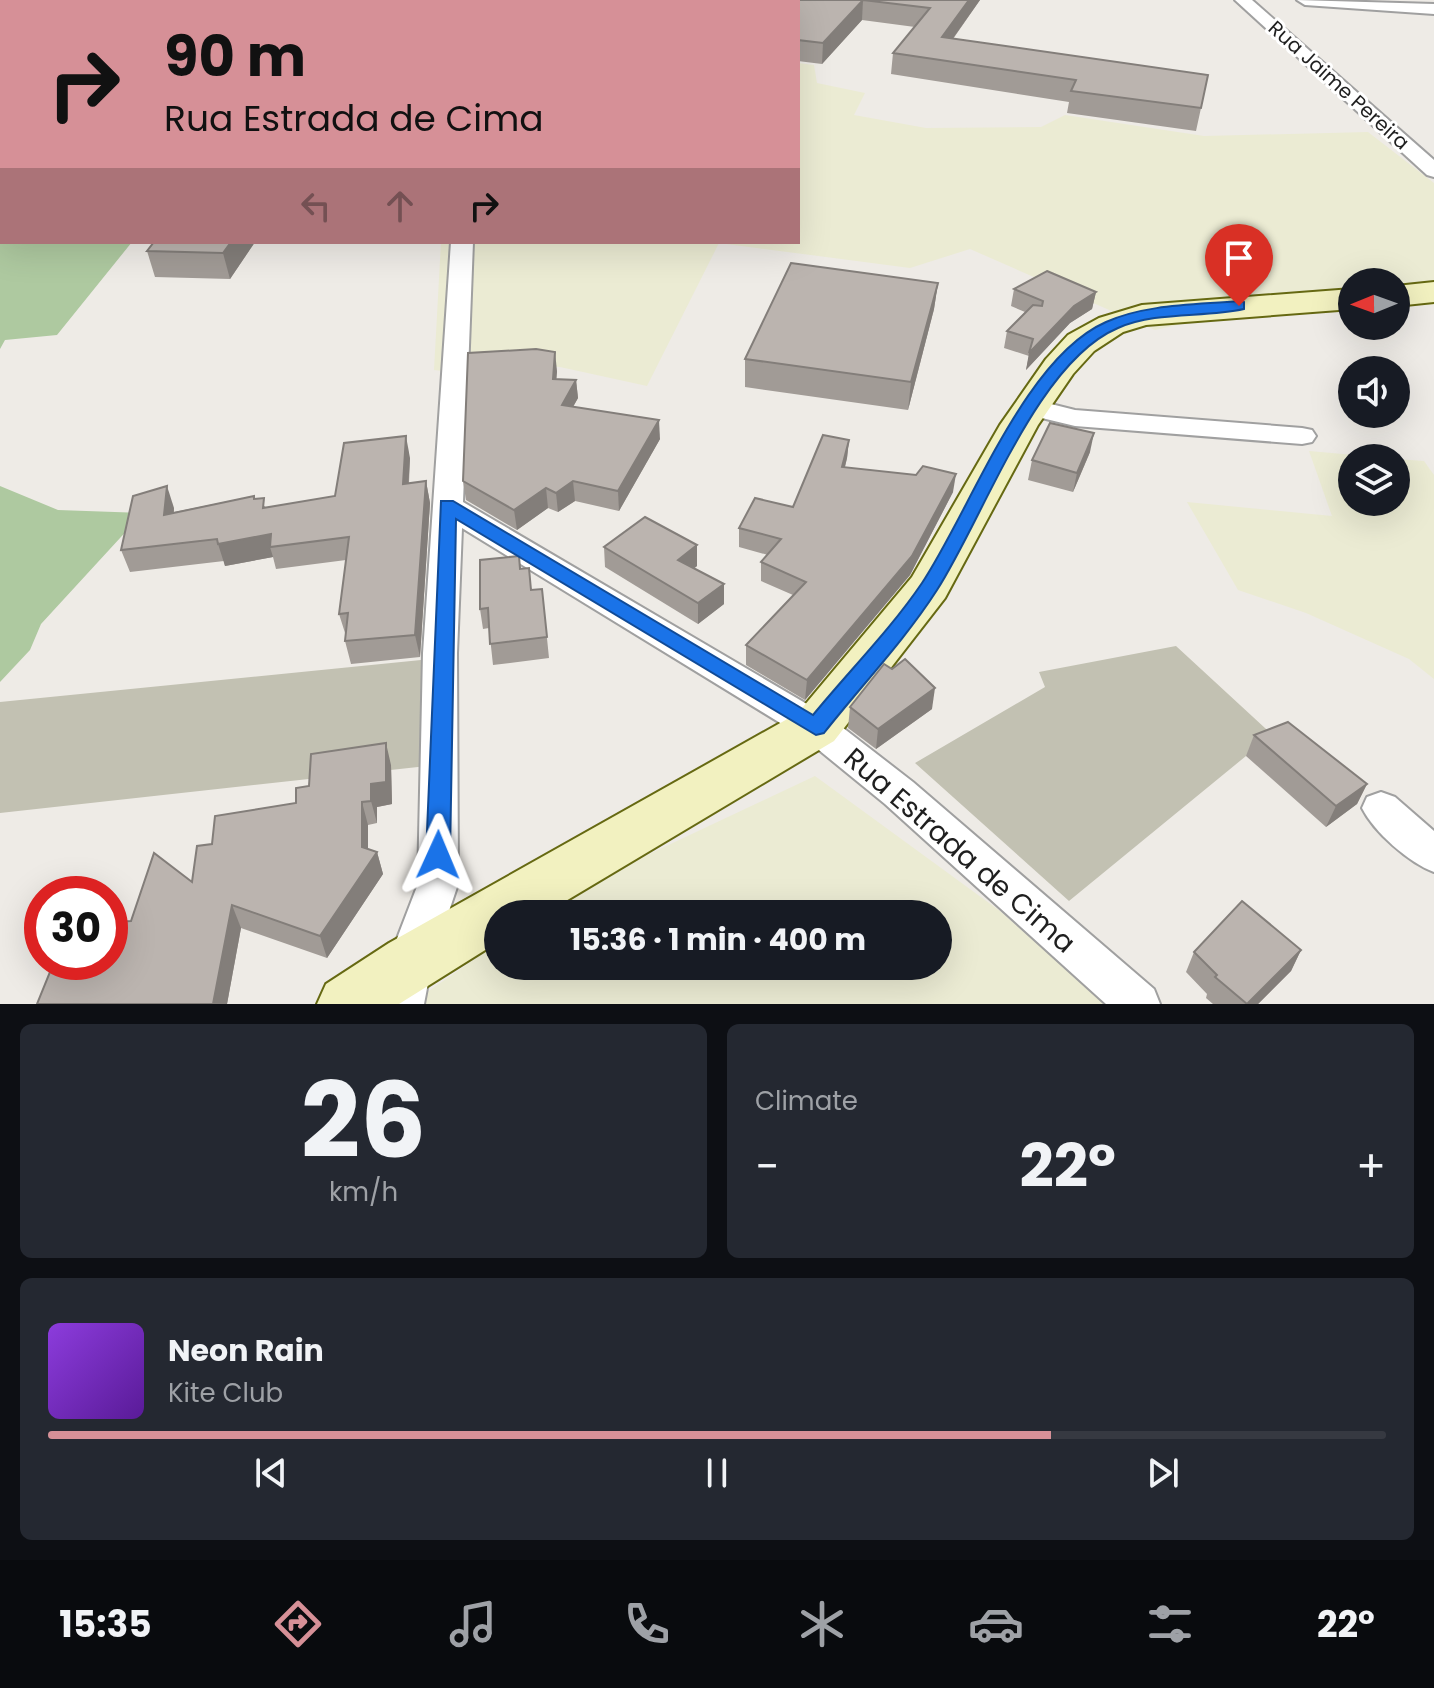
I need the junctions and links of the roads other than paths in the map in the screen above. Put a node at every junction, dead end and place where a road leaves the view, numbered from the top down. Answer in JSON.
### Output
{"nodes":[{"id":1,"x":1243,"y":0,"type":"edge"},
{"id":2,"x":1305,"y":0,"type":"edge"},
{"id":3,"x":1434,"y":9,"type":"edge"},
{"id":4,"x":1434,"y":171,"type":"edge"},
{"id":5,"x":462,"y":244,"type":"edge"},
{"id":6,"x":1434,"y":292,"type":"edge"},
{"id":7,"x":1410,"y":295,"type":"edge"},
{"id":8,"x":1338,"y":300,"type":"edge"},
{"id":9,"x":1031,"y":407,"type":"junction"},
{"id":10,"x":1302,"y":436,"type":"dead end"},
{"id":11,"x":447,"y":505,"type":"junction"},
{"id":12,"x":816,"y":727,"type":"junction"},
{"id":13,"x":1381,"y":808,"type":"dead end"},
{"id":14,"x":1434,"y":855,"type":"edge"},
{"id":15,"x":406,"y":983,"type":"edge"},
{"id":16,"x":348,"y":1004,"type":"edge"},
{"id":17,"x":1138,"y":1004,"type":"edge"}],
"edges":[{"from":1,"to":4,"type":"street","name":"Rua Jaime Pereira"},
{"from":2,"to":3,"type":"street"},
{"from":5,"to":11,"type":"street"},
{"from":6,"to":7,"type":"street"},
{"from":8,"to":9,"type":"street"},
{"from":9,"to":10,"type":"street"},
{"from":9,"to":12,"type":"street"},
{"from":11,"to":12,"type":"street","name":"Rua Estrada de Cima"},
{"from":11,"to":15,"type":"street"},
{"from":12,"to":15,"type":"street"},
{"from":12,"to":17,"type":"street","name":"Rua Estrada de Cima"},
{"from":13,"to":14,"type":"street"},
{"from":15,"to":16,"type":"street"}]}
